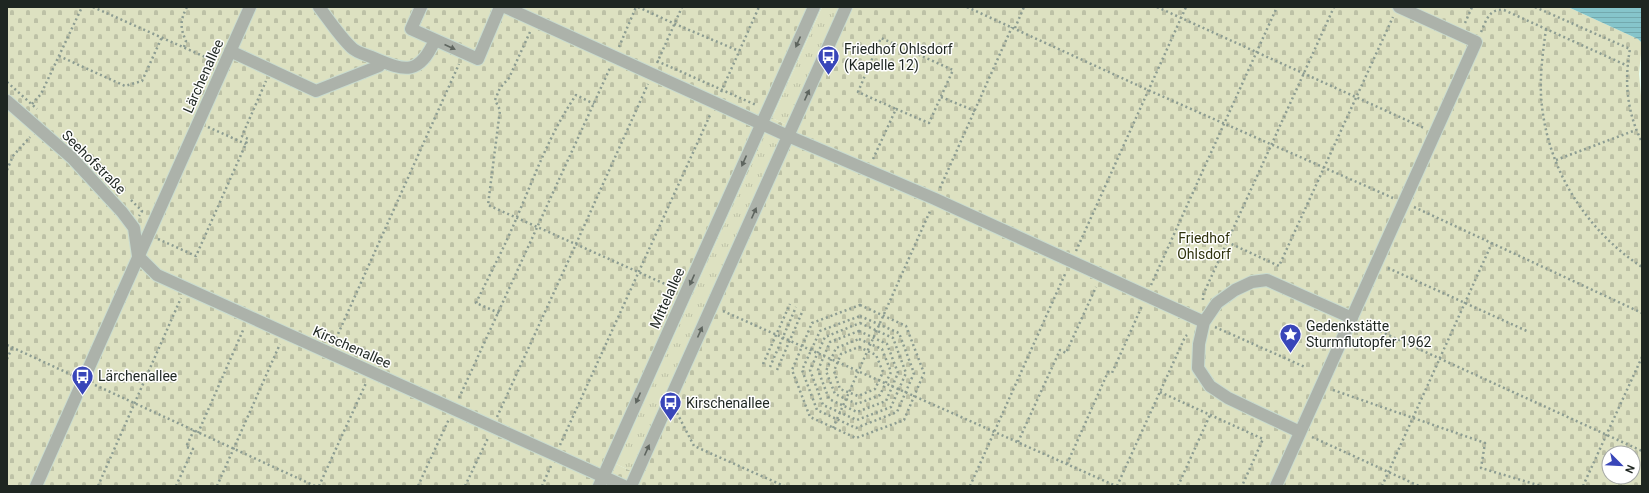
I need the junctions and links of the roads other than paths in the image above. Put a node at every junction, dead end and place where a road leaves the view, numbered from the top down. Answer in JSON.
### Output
{"nodes":[{"id":1,"x":250,"y":7,"type":"edge"},
{"id":2,"x":320,"y":7,"type":"edge"},
{"id":3,"x":421,"y":7,"type":"edge"},
{"id":4,"x":500,"y":7,"type":"edge"},
{"id":5,"x":505,"y":7,"type":"edge"},
{"id":6,"x":814,"y":7,"type":"edge"},
{"id":7,"x":846,"y":7,"type":"edge"},
{"id":8,"x":1397,"y":10,"type":"edge"},
{"id":9,"x":435,"y":40,"type":"junction"},
{"id":10,"x":230,"y":51,"type":"junction"},
{"id":11,"x":382,"y":62,"type":"junction"},
{"id":12,"x":7,"y":101,"type":"edge"},
{"id":13,"x":761,"y":123,"type":"junction"},
{"id":14,"x":788,"y":136,"type":"junction"},
{"id":15,"x":138,"y":256,"type":"junction"},
{"id":16,"x":1352,"y":318,"type":"junction"},
{"id":17,"x":1204,"y":322,"type":"junction"},
{"id":18,"x":1300,"y":432,"type":"junction"},
{"id":19,"x":601,"y":481,"type":"edge"},
{"id":20,"x":36,"y":486,"type":"edge"},
{"id":21,"x":624,"y":486,"type":"edge"},
{"id":22,"x":631,"y":486,"type":"edge"},
{"id":23,"x":1276,"y":486,"type":"edge"}],
"edges":[{"from":1,"to":10,"type":"street","name":"Lärchenallee"},
{"from":2,"to":11,"type":"street"},
{"from":3,"to":9,"type":"street"},
{"from":9,"to":4,"type":"street","one_way":true},
{"from":5,"to":13,"type":"street"},
{"from":6,"to":13,"type":"street","name":"Mittelallee","one_way":true},
{"from":14,"to":7,"type":"street","one_way":true},
{"from":8,"to":16,"type":"street"},
{"from":9,"to":11,"type":"street"},
{"from":10,"to":11,"type":"street"},
{"from":10,"to":15,"type":"street","name":"Lärchenallee"},
{"from":12,"to":15,"type":"street","name":"Seehofstraße"},
{"from":13,"to":14,"type":"street"},
{"from":13,"to":19,"type":"street","name":"Mittelallee","one_way":true},
{"from":14,"to":17,"type":"street"},
{"from":22,"to":14,"type":"street","one_way":true},
{"from":15,"to":19,"type":"street","name":"Kirschenallee"},
{"from":15,"to":20,"type":"street","name":"Lärchenallee"},
{"from":16,"to":17,"type":"street"},
{"from":16,"to":18,"type":"street"},
{"from":17,"to":18,"type":"street"},
{"from":18,"to":23,"type":"street"},
{"from":19,"to":21,"type":"street","name":"Kirschenallee"}]}
